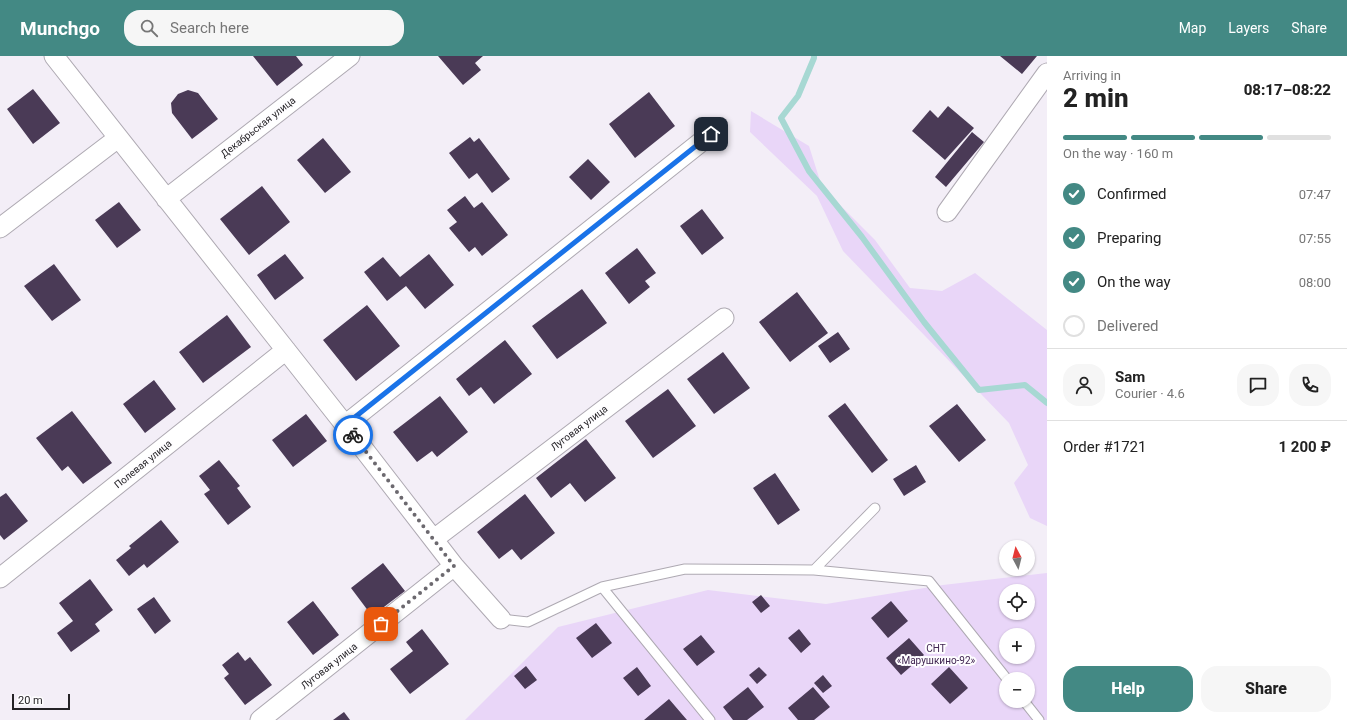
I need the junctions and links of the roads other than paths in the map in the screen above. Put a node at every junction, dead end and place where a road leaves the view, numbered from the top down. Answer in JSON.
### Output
{"nodes":[{"id":1,"x":54,"y":56,"type":"edge"},
{"id":2,"x":350,"y":56,"type":"edge"},
{"id":3,"x":1047,"y":73,"type":"edge"},
{"id":4,"x":711,"y":134,"type":"dead end"},
{"id":5,"x":118,"y":138,"type":"junction"},
{"id":6,"x":166,"y":198,"type":"junction"},
{"id":7,"x":947,"y":212,"type":"dead end"},
{"id":8,"x":0,"y":228,"type":"edge"},
{"id":9,"x":724,"y":318,"type":"dead end"},
{"id":10,"x":286,"y":350,"type":"junction"},
{"id":11,"x":345,"y":425,"type":"junction"},
{"id":12,"x":875,"y":508,"type":"dead end"},
{"id":13,"x":434,"y":538,"type":"junction"},
{"id":14,"x":454,"y":566,"type":"junction"},
{"id":15,"x":814,"y":570,"type":"junction"},
{"id":16,"x":0,"y":578,"type":"edge"},
{"id":17,"x":602,"y":586,"type":"junction"},
{"id":18,"x":501,"y":619,"type":"joint"},
{"id":19,"x":1001,"y":672,"type":"edge"},
{"id":20,"x":1030,"y":708,"type":"edge"},
{"id":21,"x":260,"y":720,"type":"edge"},
{"id":22,"x":710,"y":720,"type":"edge"},
{"id":23,"x":1040,"y":720,"type":"edge"}],
"edges":[{"from":1,"to":5,"type":"street"},
{"from":2,"to":6,"type":"street","name":"Декабрьская улица"},
{"from":3,"to":7,"type":"street"},
{"from":4,"to":11,"type":"street"},
{"from":5,"to":6,"type":"street"},
{"from":5,"to":8,"type":"street"},
{"from":6,"to":10,"type":"street"},
{"from":9,"to":13,"type":"street","name":"Луговая улица"},
{"from":10,"to":11,"type":"street"},
{"from":10,"to":16,"type":"street","name":"Полевая улица"},
{"from":11,"to":13,"type":"street"},
{"from":12,"to":15,"type":"lane"},
{"from":13,"to":14,"type":"street"},
{"from":14,"to":18,"type":"street"},
{"from":14,"to":21,"type":"street","name":"Луговая улица"},
{"from":15,"to":17,"type":"lane"},
{"from":15,"to":19,"type":"lane"},
{"from":17,"to":18,"type":"lane"},
{"from":17,"to":22,"type":"lane"},
{"from":20,"to":23,"type":"lane"}]}
